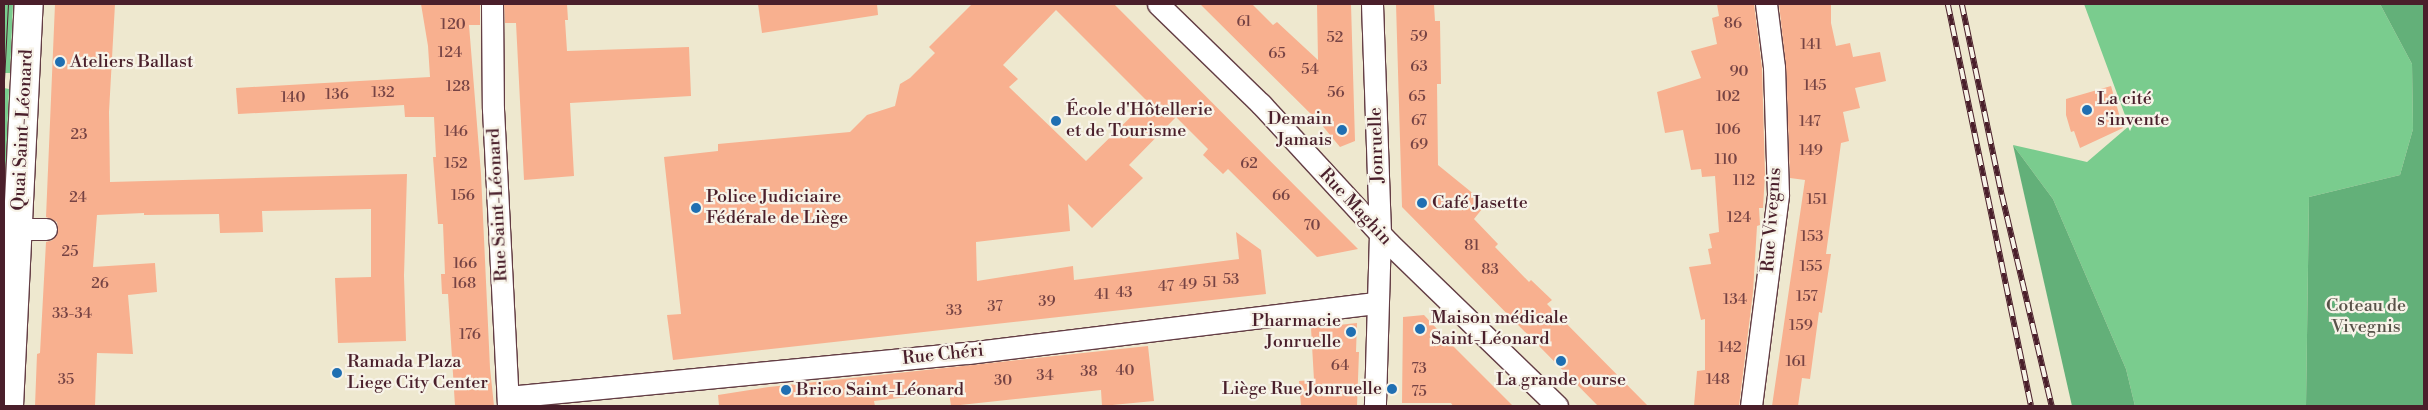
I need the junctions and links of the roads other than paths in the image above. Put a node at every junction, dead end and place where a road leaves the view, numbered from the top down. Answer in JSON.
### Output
{"nodes":[{"id":1,"x":29,"y":4,"type":"edge"},
{"id":2,"x":492,"y":4,"type":"edge"},
{"id":3,"x":1158,"y":4,"type":"edge"},
{"id":4,"x":1372,"y":4,"type":"edge"},
{"id":5,"x":1766,"y":4,"type":"edge"},
{"id":6,"x":18,"y":229,"type":"junction"},
{"id":7,"x":46,"y":230,"type":"dead end"},
{"id":8,"x":1380,"y":234,"type":"junction"},
{"id":9,"x":1377,"y":303,"type":"junction"},
{"id":10,"x":508,"y":402,"type":"edge"},
{"id":11,"x":9,"y":406,"type":"edge"},
{"id":12,"x":1375,"y":406,"type":"edge"},
{"id":13,"x":1556,"y":406,"type":"edge"},
{"id":14,"x":1751,"y":406,"type":"edge"}],
"edges":[{"from":1,"to":6,"type":"main road","name":"Quai Saint-Léonard"},
{"from":2,"to":10,"type":"street","name":"Rue Saint-Léonard"},
{"from":3,"to":8,"type":"street","name":"Rue Maghin"},
{"from":4,"to":8,"type":"street","name":"Jonruelle"},
{"from":5,"to":14,"type":"street","name":"Rue Vivegnis"},
{"from":6,"to":7,"type":"street"},
{"from":6,"to":11,"type":"main road","name":"Quai Saint-Léonard"},
{"from":8,"to":9,"type":"street","name":"Jonruelle"},
{"from":8,"to":13,"type":"street","name":"Rue Maghin"},
{"from":9,"to":10,"type":"street","name":"Rue Chéri"},
{"from":9,"to":12,"type":"street","name":"Jonruelle"}]}
